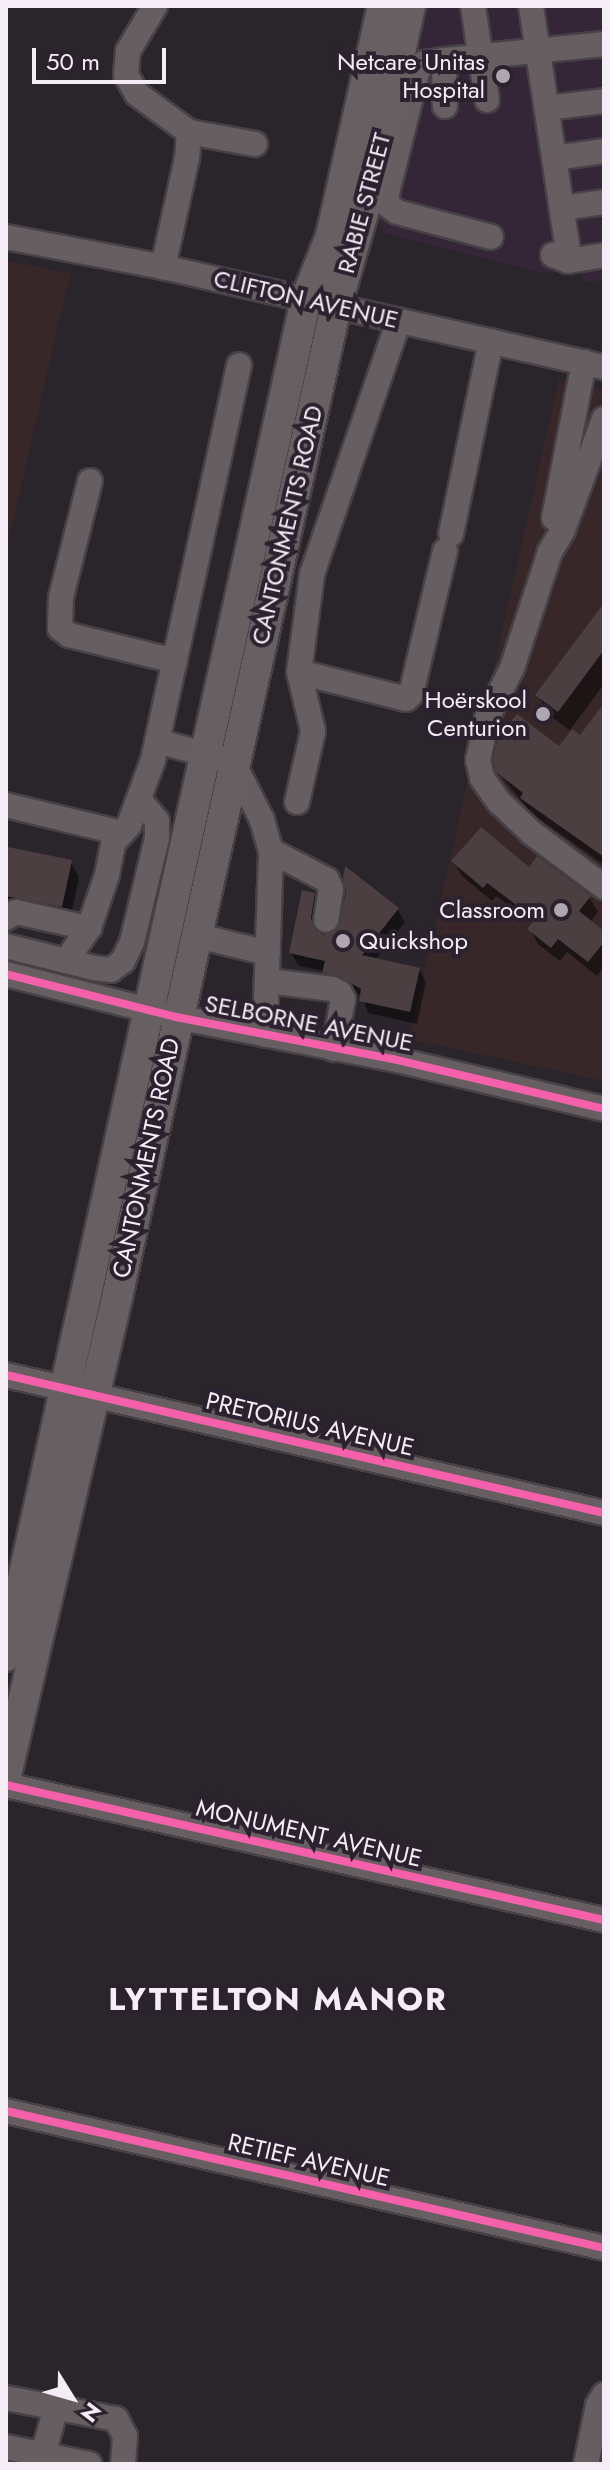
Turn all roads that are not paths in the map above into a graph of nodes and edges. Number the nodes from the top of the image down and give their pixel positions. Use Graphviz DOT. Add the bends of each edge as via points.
graph roads {
  1 [pos="155,6"];
  2 [pos="383,6"];
  3 [pos="410,6"];
  4 [pos="473,6"];
  5 [pos="531,6"];
  6 [pos="604,44"];
  7 [pos="538,50"];
  8 [pos="480,56"];
  9 [pos="444,60"];
  10 [pos="487,100"];
  11 [pos="604,101"];
  12 [pos="445,106"];
  13 [pos="547,108"];
  14 [pos="189,132"];
  15 [pos="255,144"];
  16 [pos="604,151"];
  17 [pos="554,158"];
  18 [pos="604,202"];
  19 [pos="562,208"];
  20 [pos="6,237"];
  21 [pos="491,237"];
  22 [pos="604,255"];
  23 [pos="163,267"];
  24 [pos="306,299"];
  25 [pos="336,306"];
  26 [pos="399,320"];
  27 [pos="491,341"];
  28 [pos="239,365"];
  29 [pos="594,365"];
  30 [pos="604,419"];
  31 [pos="90,481"];
  32 [pos="550,552"];
  33 [pos="175,661"];
  34 [pos="299,672"];
  35 [pos="157,741"];
  36 [pos="220,759"];
  37 [pos="140,801"];
  38 [pos="297,802"];
  39 [pos="6,805"];
  40 [pos="122,833"];
  41 [pos="271,851"];
  42 [pos="604,887"];
  43 [pos="6,918"];
  44 [pos="326,920"];
  45 [pos="89,928"];
  46 [pos="194,935"];
  47 [pos="6,946"];
  48 [pos="268,953"];
  49 [pos="66,961"];
  50 [pos="6,974"];
  51 [pos="269,981"];
  52 [pos="163,1013"];
  53 [pos="265,1035"];
  54 [pos="303,1044"];
  55 [pos="334,1049"];
  56 [pos="362,1060"];
  57 [pos="604,1109"];
  58 [pos="604,1123"];
  59 [pos="6,1375"];
  60 [pos="79,1390"];
  61 [pos="604,1513"];
  62 [pos="6,1656"];
  63 [pos="6,1775"];
  64 [pos="6,1785"];
  65 [pos="604,1920"];
  66 [pos="6,2111"];
  67 [pos="604,2248"];
  68 [pos="604,2395"];
  69 [pos="6,2398"];
  70 [pos="56,2407"];
  71 [pos="6,2447"];
  72 [pos="43,2455"];
  73 [pos="89,2464"];
  74 [pos="123,2464"];
  75 [pos="586,2464"];
  1 -- 14 [label="street" via="128,51 126,75 137,94"];
  2 -- 24 [label="main road, RABIE STREET" via="331,236"];
  3 -- 25 [label="main road, RABIE STREET" via="372,182"];
  4 -- 8 [label="street"];
  5 -- 7 [label="street"];
  6 -- 7 [label="street"];
  7 -- 8 [label="street"];
  7 -- 13 [label="street"];
  8 -- 9 [label="street"];
  8 -- 10 [label="street"];
  9 -- 12 [label="street"];
  9 -- 21 [label="street" via="418,69 388,205"];
  11 -- 13 [label="street"];
  13 -- 17 [label="street"];
  14 -- 15 [label="street"];
  14 -- 23 [label="street"];
  16 -- 17 [label="street"];
  17 -- 19 [label="street"];
  18 -- 19 [label="street"];
  19 -- 22 [label="street" via="568,252 553,255 568,261"];
  20 -- 23 [label="street, CLIFTON AVENUE"];
  23 -- 24 [label="street, CLIFTON AVENUE"];
  24 -- 25 [label="street, CLIFTON AVENUE"];
  24 -- 36 [label="main road, CANTONMENTS ROAD"];
  25 -- 26 [label="street, CLIFTON AVENUE"];
  25 -- 36 [label="main road, CANTONMENTS ROAD"];
  26 -- 27 [label="street, CLIFTON AVENUE"];
  26 -- 34 [label="street" via="312,574"];
  27 -- 29 [label="street, CLIFTON AVENUE"];
  27 -- 34 [label="street" via="411,694 406,699"];
  28 -- 33 [label="street"];
  29 -- 32 [label="street"];
  30 -- 32 [label="street"];
  31 -- 33 [label="street" via="61,597 60,628 69,635"];
  32 -- 42 [label="street" via="512,668 487,718 478,760 482,778 499,802"];
  33 -- 35 [label="street"];
  34 -- 38 [label="street" via="313,731"];
  35 -- 36 [label="street"];
  35 -- 37 [label="street"];
  36 -- 41 [label="street" via="262,820"];
  36 -- 46 [label="main road, CANTONMENTS ROAD"];
  36 -- 52 [label="main road, CANTONMENTS ROAD"];
  37 -- 40 [label="street"];
  37 -- 49 [label="street" via="157,821 157,838 128,952 111,970"];
  39 -- 40 [label="street"];
  40 -- 45 [label="street" via="113,843"];
  41 -- 44 [label="street" via="327,880 331,889"];
  41 -- 48 [label="street"];
  43 -- 45 [label="street" via="16,912"];
  45 -- 49 [label="street"];
  46 -- 48 [label="street"];
  46 -- 52 [label="main road, CANTONMENTS ROAD"];
  47 -- 49 [label="street"];
  48 -- 51 [label="street"];
  50 -- 52 [label="street, SELBORNE AVENUE"];
  51 -- 53 [label="street"];
  51 -- 55 [label="street" via="340,993"];
  52 -- 53 [label="street, SELBORNE AVENUE"];
  52 -- 60 [label="main road, CANTONMENTS ROAD"];
  53 -- 54 [label="street, SELBORNE AVENUE"];
  54 -- 55 [label="street, SELBORNE AVENUE"];
  54 -- 56 [label="street, SELBORNE AVENUE"];
  55 -- 56 [label="street, SELBORNE AVENUE"];
  56 -- 57 [label="street, SELBORNE AVENUE"];
  56 -- 58 [label="street, SELBORNE AVENUE"];
  59 -- 60 [label="street, PRETORIUS AVENUE"];
  60 -- 61 [label="street, PRETORIUS AVENUE"];
  60 -- 62 [label="main road, CANTONMENTS ROAD"];
  60 -- 63 [label="main road, CANTONMENTS ROAD"];
  64 -- 65 [label="street, MONUMENT AVENUE"];
  66 -- 67 [label="street, RETIEF AVENUE"];
  68 -- 75 [label="street"];
  69 -- 70 [label="street"];
  70 -- 72 [label="street"];
  70 -- 74 [label="street" via="116,2419 125,2436"];
  71 -- 72 [label="street"];
  72 -- 73 [label="street"];
}
